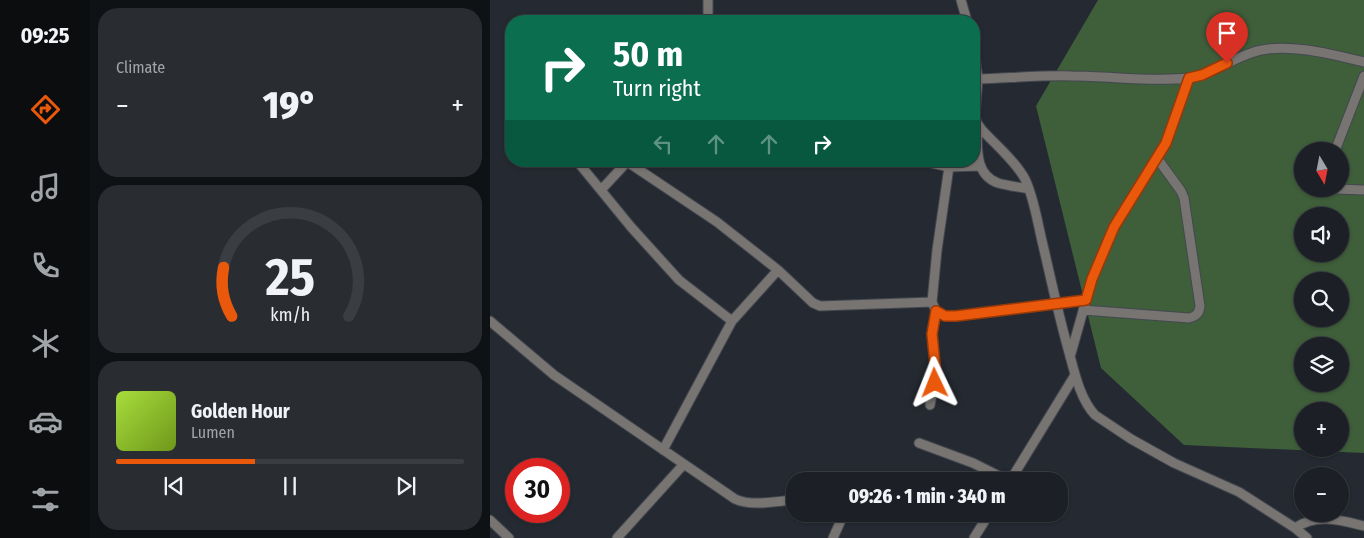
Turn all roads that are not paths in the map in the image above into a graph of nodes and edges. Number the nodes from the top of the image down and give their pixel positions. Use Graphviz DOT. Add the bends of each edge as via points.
graph roads {
  1 [pos="708,0"];
  2 [pos="961,0"];
  3 [pos="708,15"];
  4 [pos="966,15"];
  5 [pos="1364,62"];
  6 [pos="1364,76"];
  7 [pos="1189,78"];
  8 [pos="980,79"];
  9 [pos="980,127"];
  10 [pos="1338,142"];
  11 [pos="1157,158"];
  12 [pos="582,167"];
  13 [pos="622,167"];
  14 [pos="634,167"];
  15 [pos="948,167"];
  16 [pos="980,167"];
  17 [pos="1029,189"];
  18 [pos="1349,189"];
  19 [pos="601,190"];
  20 [pos="1364,190"];
  21 [pos="778,270"];
  22 [pos="1086,300"];
  23 [pos="1056,305"];
  24 [pos="934,306"];
  25 [pos="1083,310"];
  26 [pos="490,321"];
  27 [pos="732,321"];
  28 [pos="1070,357"];
  29 [pos="1075,375"];
  30 [pos="930,405"];
  31 [pos="919,443"];
  32 [pos="663,450"];
  33 [pos="684,464"];
  34 [pos="991,472"];
  35 [pos="1015,472"];
  36 [pos="786,500"];
  37 [pos="490,520"];
  38 [pos="840,522"];
  39 [pos="984,522"];
  40 [pos="1364,526"];
  41 [pos="1295,528"];
  42 [pos="509,538"];
  43 [pos="617,538"];
  44 [pos="833,538"];
  45 [pos="974,538"];
  46 [pos="1307,538"];
  1 -- 3 [label="street"];
  2 -- 4 [label="street"];
  5 -- 7 [label="street" via="1295,49 1274,49 1254,52"];
  6 -- 10 [label="street"];
  7 -- 8 [label="street" via="1073,76"];
  7 -- 11 [label="street" via="1166,143"];
  9 -- 17 [label="street" via="1021,172"];
  11 -- 22 [label="street" via="1114,227"];
  11 -- 25 [label="street" via="1184,198 1199,312 1195,316 1181,318"];
  12 -- 19 [label="street"];
  13 -- 19 [label="street"];
  14 -- 21 [label="street" via="718,222"];
  15 -- 24 [label="street" via="936,250"];
  16 -- 17 [label="street" via="997,182"];
  17 -- 23 [label="street"];
  18 -- 20 [label="street"];
  19 -- 27 [label="street" via="679,280"];
  21 -- 24 [label="street" via="820,306"];
  21 -- 27 [label="street"];
  22 -- 23 [label="street"];
  22 -- 25 [label="street"];
  23 -- 24 [label="street" via="956,316 945,316"];
  23 -- 28 [label="street"];
  24 -- 30 [label="street" via="932,334 936,375"];
  25 -- 28 [label="street"];
  26 -- 32 [label="street" via="554,375"];
  27 -- 32 [label="street"];
  28 -- 29 [label="street"];
  29 -- 35 [label="street"];
  29 -- 41 [label="street" via="1095,415 1174,463 1239,492"];
  31 -- 34 [label="street"];
  32 -- 33 [label="street"];
  33 -- 36 [label="street" via="742,502"];
  33 -- 43 [label="street"];
  37 -- 42 [label="street"];
  38 -- 44 [label="street"];
  39 -- 45 [label="street"];
  40 -- 41 [label="street" via="1319,518"];
  41 -- 46 [label="street"];
}
